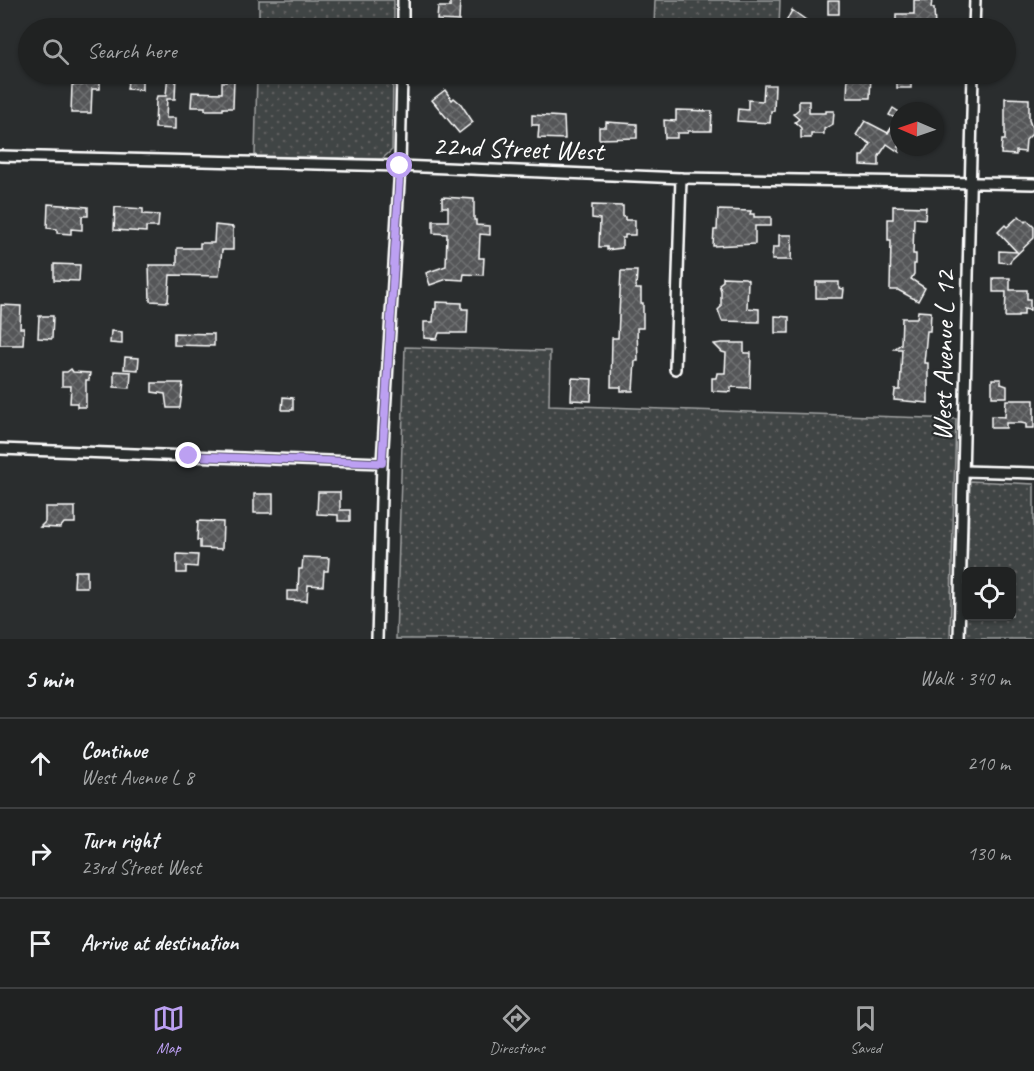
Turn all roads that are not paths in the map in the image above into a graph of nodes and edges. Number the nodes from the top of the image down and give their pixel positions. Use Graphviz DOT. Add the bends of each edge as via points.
graph roads {
  1 [pos="403,0"];
  2 [pos="975,0"];
  3 [pos="403,18"];
  4 [pos="974,18"];
  5 [pos="402,84"];
  6 [pos="973,84"];
  7 [pos="0,156"];
  8 [pos="400,166"];
  9 [pos="681,178"];
  10 [pos="969,182"];
  11 [pos="1034,184"];
  12 [pos="675,369"];
  13 [pos="0,449"];
  14 [pos="382,463"];
  15 [pos="963,471"];
  16 [pos="1034,473"];
  17 [pos="377,639"];
  18 [pos="958,639"];
  1 -- 3 [label="street"];
  2 -- 4 [label="street"];
  5 -- 8 [label="street"];
  6 -- 10 [label="street, West Avenue L 12"];
  7 -- 8 [label="street, 22nd Street West"];
  8 -- 9 [label="street, 22nd Street West"];
  8 -- 14 [label="street"];
  9 -- 10 [label="street, 22nd Street West"];
  9 -- 12 [label="street"];
  10 -- 11 [label="street, 22nd Street West"];
  10 -- 15 [label="street, West Avenue L 12"];
  13 -- 14 [label="street"];
  14 -- 17 [label="street"];
  15 -- 16 [label="street"];
  15 -- 18 [label="street, West Avenue L 12"];
}
